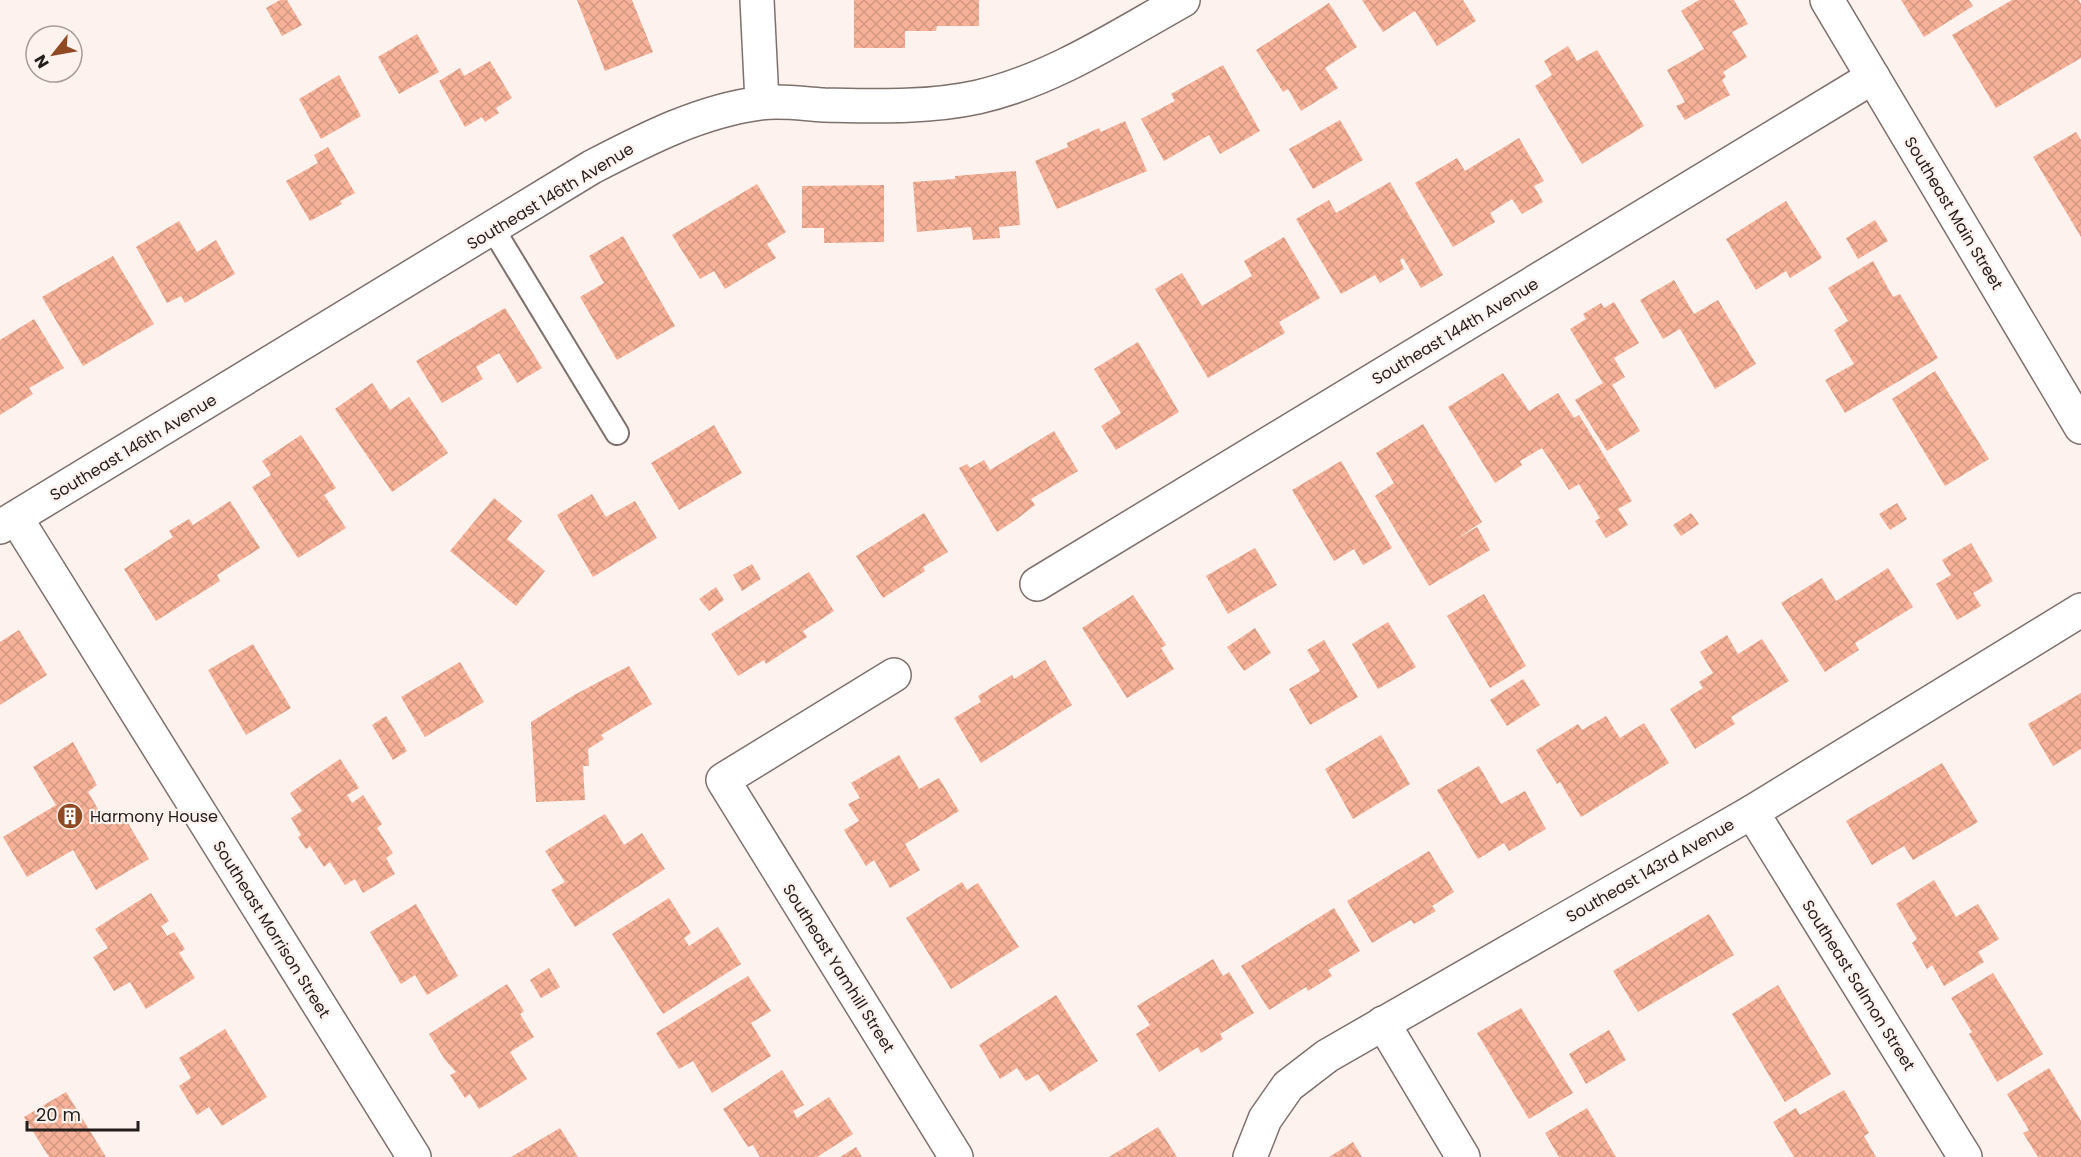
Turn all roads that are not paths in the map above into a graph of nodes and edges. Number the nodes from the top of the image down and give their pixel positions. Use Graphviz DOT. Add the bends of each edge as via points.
graph roads {
  1 [pos="757,0"];
  2 [pos="1183,0"];
  3 [pos="1827,0"];
  4 [pos="1873,77"];
  5 [pos="762,102"];
  6 [pos="493,229"];
  7 [pos="2081,427"];
  8 [pos="617,433"];
  9 [pos="8,523"];
  10 [pos="1037,584"];
  11 [pos="2081,610"];
  12 [pos="894,675"];
  13 [pos="1752,812"];
  14 [pos="1383,1023"];
  15 [pos="414,1157"];
  16 [pos="956,1157"];
  17 [pos="1250,1157"];
  18 [pos="1463,1157"];
  19 [pos="1965,1157"];
  1 -- 5 [label="street"];
  2 -- 5 [label="street, Southeast 146th Avenue" via="1074,61 986,95 881,106"];
  3 -- 4 [label="street, Southeast Main Street"];
  4 -- 7 [label="street, Southeast Main Street"];
  4 -- 10 [label="street, Southeast 144th Avenue"];
  5 -- 6 [label="street, Southeast 146th Avenue" via="704,115 657,134 592,167"];
  6 -- 8 [label="lane"];
  6 -- 9 [label="street, Southeast 146th Avenue"];
  9 -- 15 [label="street, Southeast Morrison Street"];
  11 -- 13 [label="street, Southeast 143rd Avenue"];
  12 -- 16 [label="street, Southeast Yamhill Street" via="723,780"];
  13 -- 14 [label="street, Southeast 143rd Avenue"];
  13 -- 19 [label="street, Southeast Salmon Street"];
  14 -- 17 [label="street, Southeast 143rd Avenue" via="1327,1056 1288,1086 1265,1119"];
  14 -- 18 [label="street"];
}
